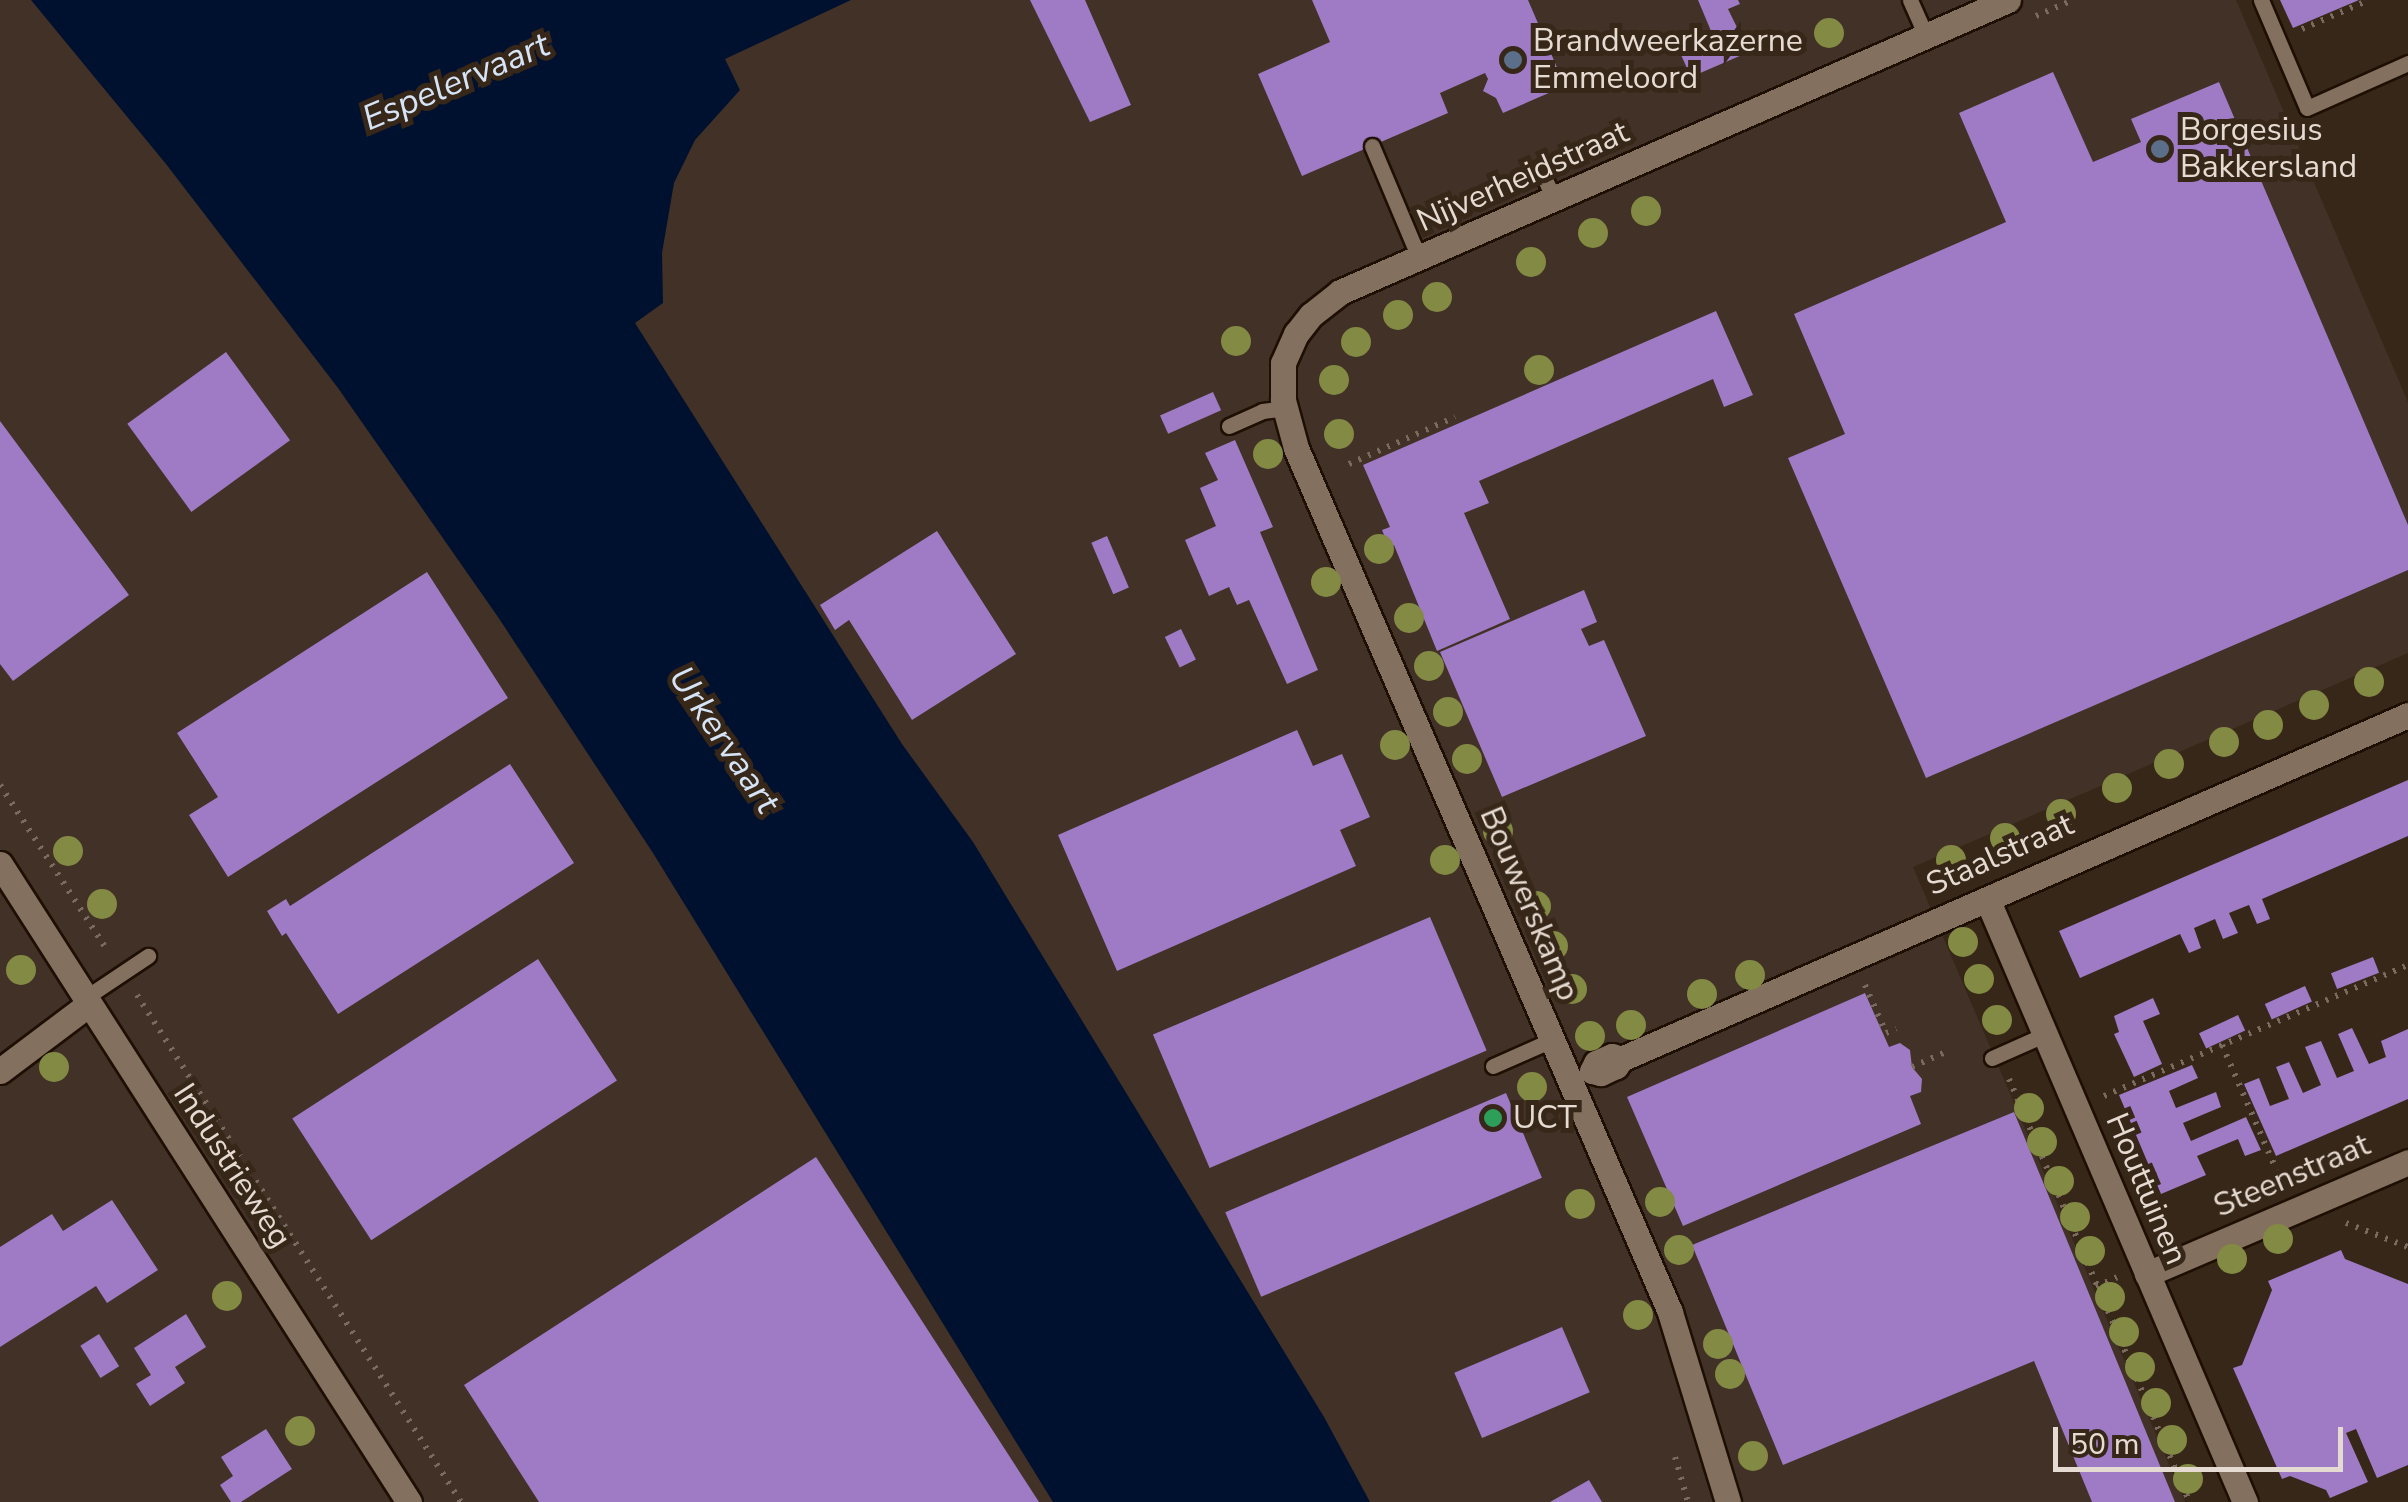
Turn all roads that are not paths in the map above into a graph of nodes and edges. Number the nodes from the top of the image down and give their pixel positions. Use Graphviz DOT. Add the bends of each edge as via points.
graph roads {
  1 [pos="1910,0"];
  2 [pos="2008,0"];
  3 [pos="2261,0"];
  4 [pos="1926,36"];
  5 [pos="2408,63"];
  6 [pos="1372,146"];
  7 [pos="1540,168"];
  8 [pos="1554,200"];
  9 [pos="1419,258"];
  10 [pos="1296,334"];
  11 [pos="1284,408"];
  12 [pos="1228,426"];
  13 [pos="2408,715"];
  14 [pos="0,864"];
  15 [pos="1988,901"];
  16 [pos="148,956"];
  17 [pos="87,1001"];
  18 [pos="2044,1035"];
  19 [pos="1552,1040"];
  20 [pos="1998,1062"];
  21 [pos="1493,1066"];
  22 [pos="0,1071"];
  23 [pos="1581,1076"];
  24 [pos="2408,1162"];
  25 [pos="2136,1274"];
  26 [pos="409,1502"];
  27 [pos="1728,1502"];
  28 [pos="2245,1502"];
  1 -- 4 [label="lane"];
  2 -- 4 [label="street, Nijverheidstraat"];
  3 -- 5 [label="lane" via="2307,108"];
  4 -- 8 [label="street, Nijverheidstraat"];
  6 -- 9 [label="lane"];
  7 -- 8 [label="lane"];
  8 -- 9 [label="street, Nijverheidstraat"];
  9 -- 10 [label="street, Nijverheidstraat" via="1340,292"];
  10 -- 11 [label="street, Bouwerskamp" via="1283,363"];
  11 -- 12 [label="lane"];
  11 -- 19 [label="street, Bouwerskamp"];
  13 -- 15 [label="street, Staalstraat" via="2032,876"];
  14 -- 17 [label="street, Industrieweg"];
  15 -- 18 [label="street, Houttuinen"];
  15 -- 23 [label="street, Staalstraat" via="1620,1059 1612,1056"];
  16 -- 17 [label="lane"];
  17 -- 22 [label="street"];
  17 -- 26 [label="street, Industrieweg"];
  18 -- 20 [label="lane"];
  18 -- 25 [label="street, Houttuinen"];
  19 -- 21 [label="lane"];
  19 -- 23 [label="street, Bouwerskamp"];
  23 -- 27 [label="street, Bouwerskamp" via="1682,1345"];
  24 -- 25 [label="street, Steenstraat"];
  25 -- 28 [label="street, Houttuinen"];
}
